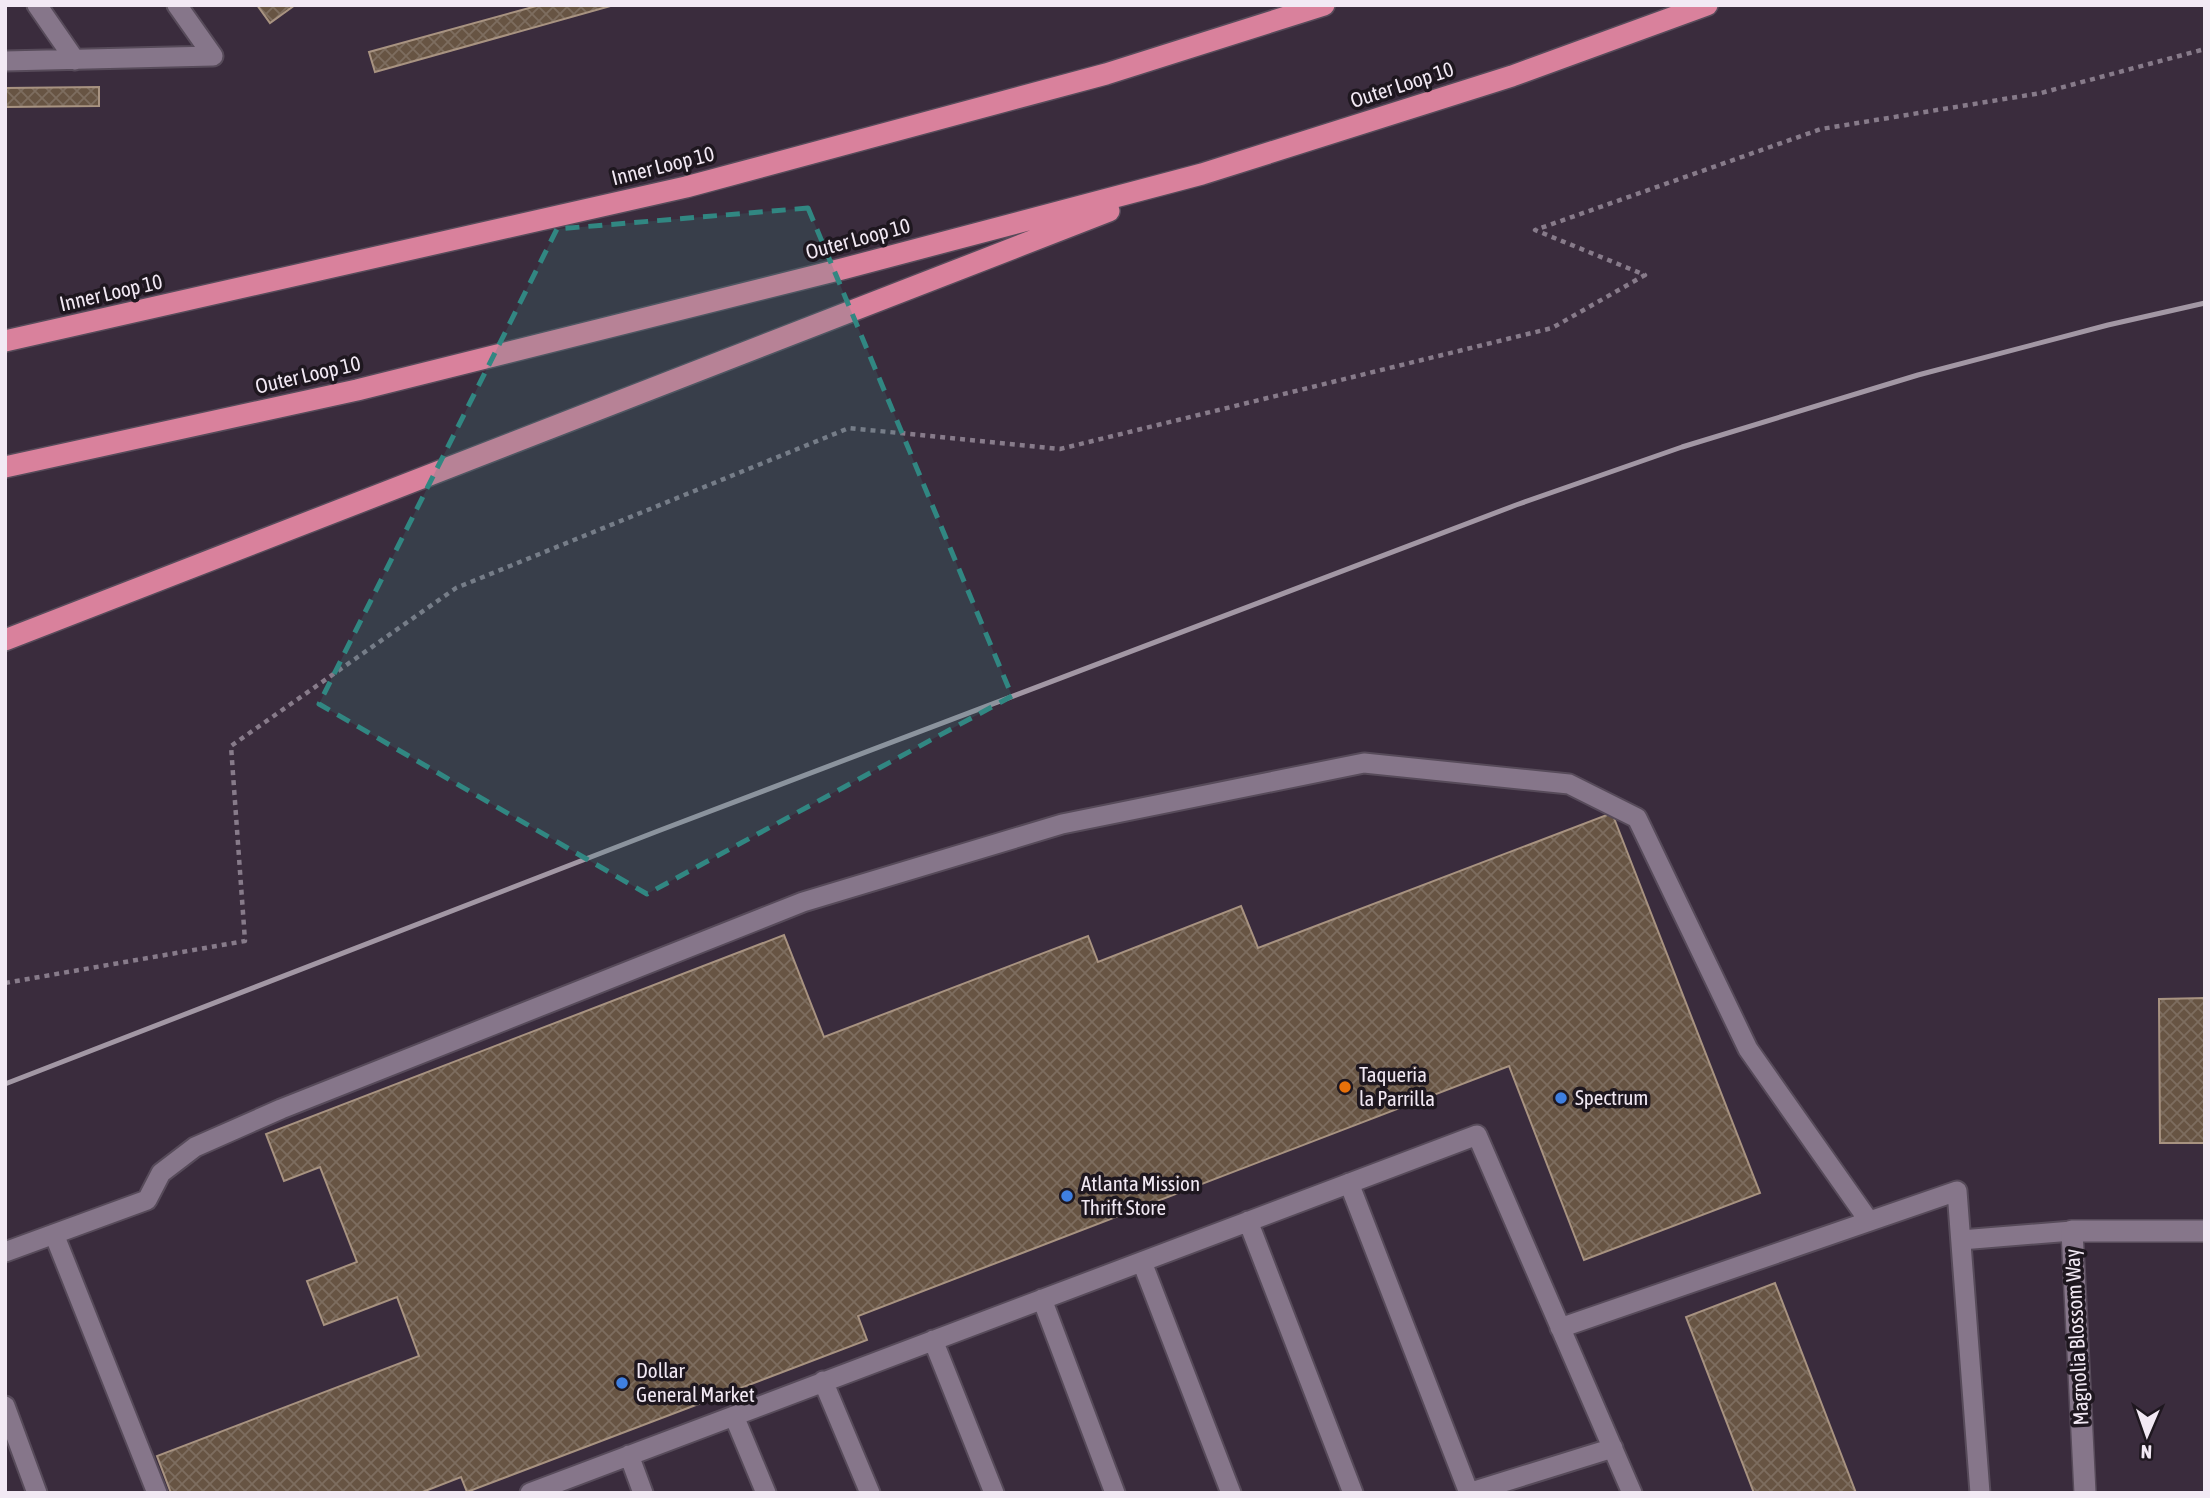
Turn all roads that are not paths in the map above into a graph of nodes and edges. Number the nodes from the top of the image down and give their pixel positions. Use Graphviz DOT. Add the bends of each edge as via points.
graph roads {
  1 [pos="37,5"];
  2 [pos="177,5"];
  3 [pos="1324,5"];
  4 [pos="1707,5"];
  5 [pos="75,60"];
  6 [pos="5,61"];
  7 [pos="1202,174"];
  8 [pos="5,341"];
  9 [pos="5,467"];
  10 [pos="5,640"];
  11 [pos="1349,1183"];
  12 [pos="1248,1221"];
  13 [pos="1869,1221"];
  14 [pos="2071,1231"];
  15 [pos="2205,1231"];
  16 [pos="54,1234"];
  17 [pos="1961,1240"];
  18 [pos="5,1252"];
  19 [pos="1142,1262"];
  20 [pos="1042,1299"];
  21 [pos="1560,1328"];
  22 [pos="933,1340"];
  23 [pos="823,1381"];
  24 [pos="5,1406"];
  25 [pos="734,1416"];
  26 [pos="1612,1448"];
  27 [pos="629,1455"];
  28 [pos="37,1493"];
  29 [pos="157,1493"];
  30 [pos="530,1493"];
  31 [pos="643,1493"];
  32 [pos="766,1493"];
  33 [pos="870,1493"];
  34 [pos="994,1493"];
  35 [pos="1115,1493"];
  36 [pos="1231,1493"];
  37 [pos="1353,1493"];
  38 [pos="1469,1493"];
  39 [pos="1632,1493"];
  40 [pos="1980,1493"];
  41 [pos="2085,1493"];
  1 -- 5 [label="lane"];
  2 -- 5 [label="lane" via="213,57"];
  3 -- 8 [label="highway, Inner Loop 10" via="1106,74 687,187"];
  4 -- 7 [label="highway, Outer Loop 10" via="1512,76"];
  5 -- 6 [label="lane"];
  7 -- 9 [label="highway, Outer Loop 10" via="370,387"];
  7 -- 10 [label="highway"];
  11 -- 12 [label="lane"];
  11 -- 21 [label="lane" via="1477,1135"];
  11 -- 38 [label="lane"];
  12 -- 19 [label="lane"];
  12 -- 37 [label="lane"];
  13 -- 16 [label="lane" via="1748,1049 1637,818 1569,783 1364,763 1062,824 803,902 195,1147 162,1173 147,1200"];
  13 -- 17 [label="lane" via="1957,1191"];
  13 -- 21 [label="lane"];
  14 -- 15 [label="street, Magnolia Blossom Way"];
  14 -- 17 [label="lane"];
  14 -- 41 [label="street, Magnolia Blossom Way"];
  16 -- 18 [label="lane"];
  16 -- 29 [label="lane"];
  17 -- 40 [label="lane"];
  19 -- 20 [label="lane"];
  19 -- 36 [label="lane"];
  20 -- 22 [label="lane"];
  20 -- 35 [label="lane"];
  21 -- 26 [label="lane"];
  22 -- 23 [label="lane"];
  22 -- 34 [label="lane"];
  23 -- 25 [label="lane"];
  23 -- 33 [label="lane"];
  24 -- 28 [label="lane"];
  25 -- 27 [label="lane"];
  25 -- 32 [label="lane"];
  26 -- 38 [label="lane"];
  26 -- 39 [label="lane"];
  27 -- 30 [label="lane"];
  27 -- 31 [label="lane"];
}
